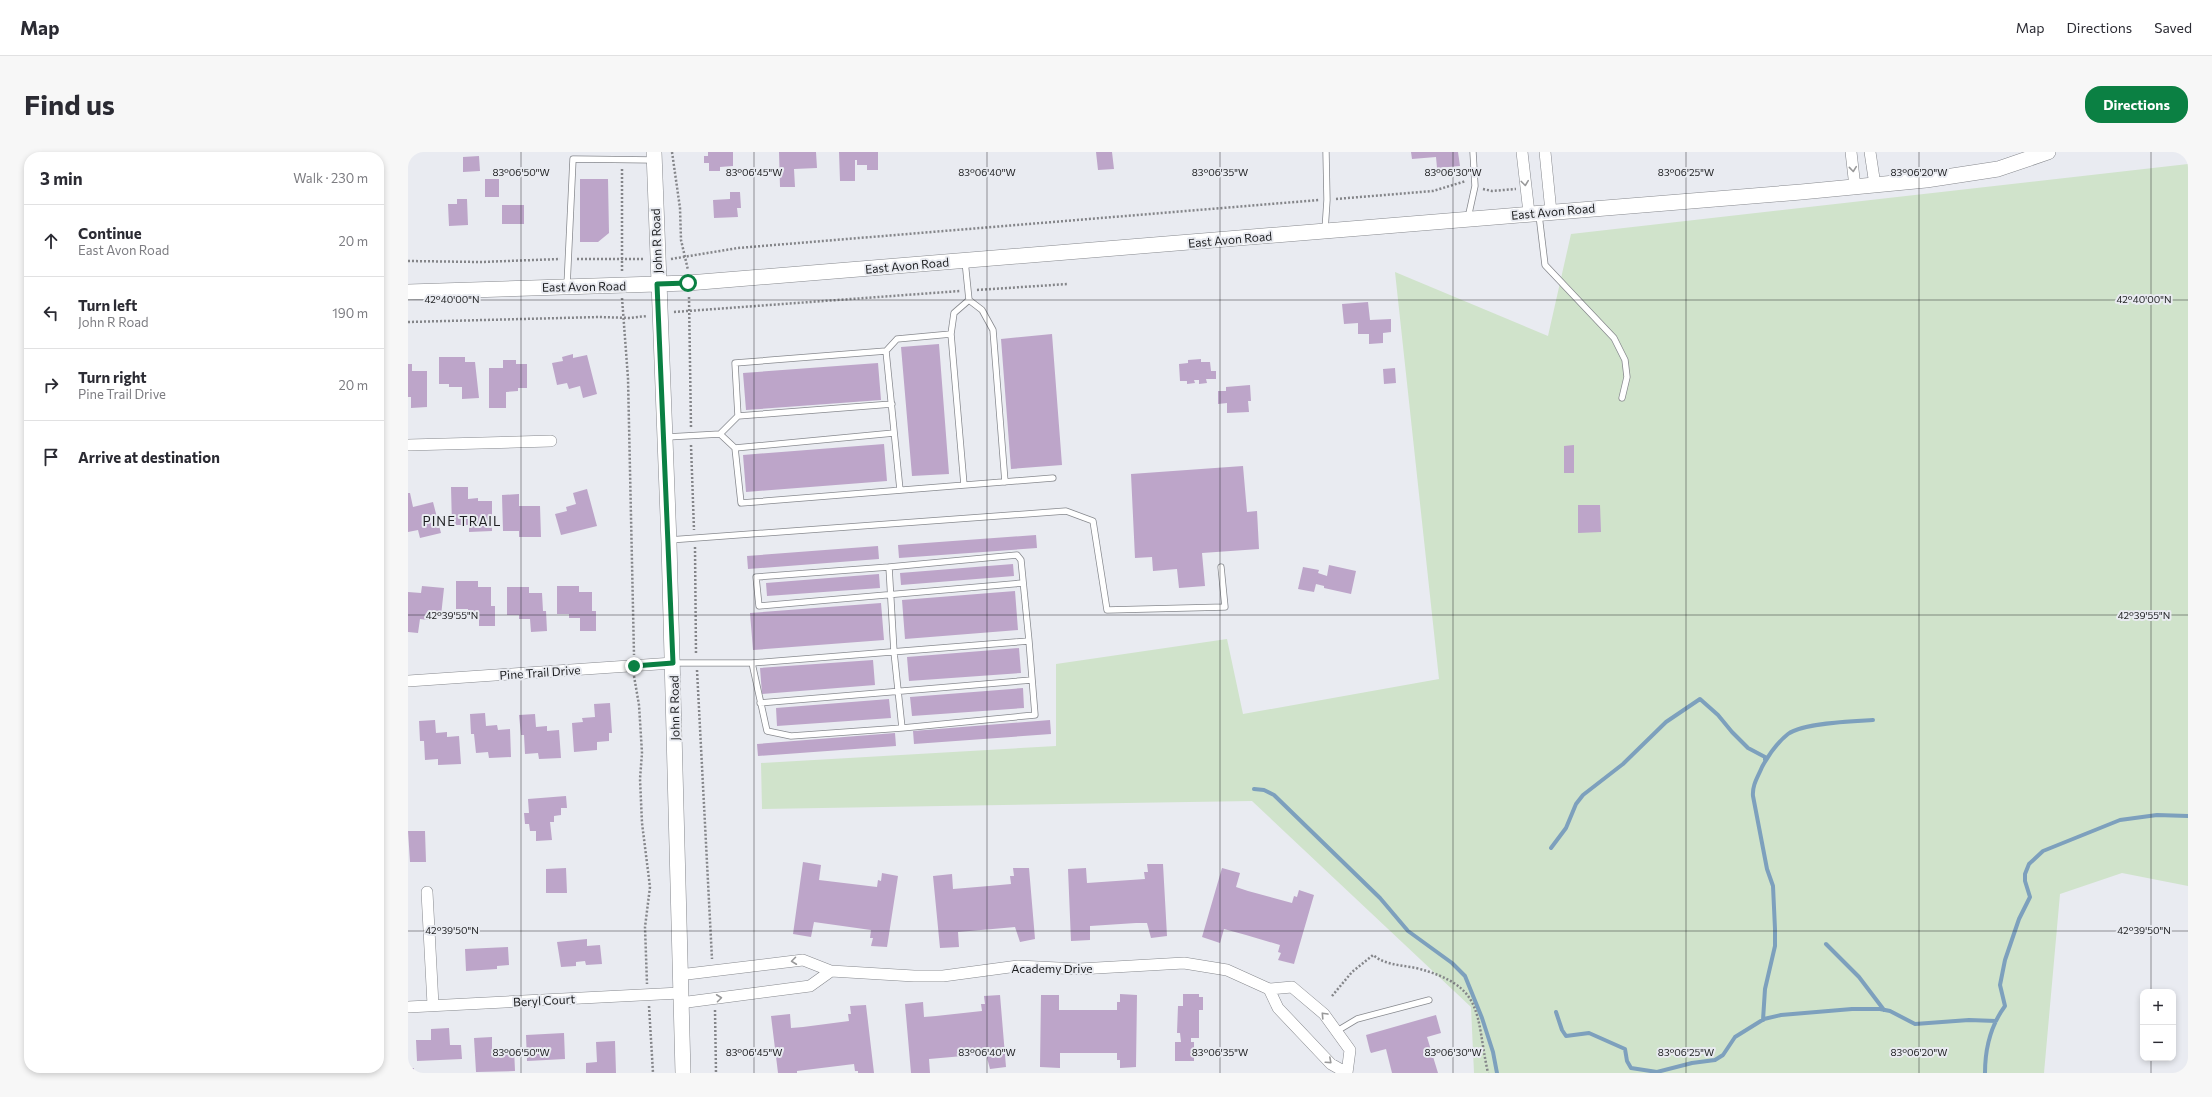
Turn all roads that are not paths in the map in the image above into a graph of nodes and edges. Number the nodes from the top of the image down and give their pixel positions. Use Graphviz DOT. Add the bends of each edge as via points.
graph roads {
  1 [pos="1326,152"];
  2 [pos="1473,152"];
  3 [pos="1522,152"];
  4 [pos="1545,152"];
  5 [pos="1851,152"];
  6 [pos="1870,152"];
  7 [pos="2048,152"];
  8 [pos="654,156"];
  9 [pos="1875,185"];
  10 [pos="1855,187"];
  11 [pos="1539,212"];
  12 [pos="1468,218"];
  13 [pos="1325,230"];
  14 [pos="965,261"];
  15 [pos="657,284"];
  16 [pos="567,286"];
  17 [pos="408,292"];
  18 [pos="968,300"];
  19 [pos="951,334"];
  20 [pos="886,351"];
  21 [pos="1622,398"];
  22 [pos="892,404"];
  23 [pos="738,416"];
  24 [pos="894,433"];
  25 [pos="720,434"];
  26 [pos="664,437"];
  27 [pos="551,441"];
  28 [pos="408,445"];
  29 [pos="735,448"];
  30 [pos="1053,478"];
  31 [pos="1005,482"];
  32 [pos="964,485"];
  33 [pos="900,490"];
  34 [pos="669,540"];
  35 [pos="889,567"];
  36 [pos="1221,567"];
  37 [pos="1023,583"];
  38 [pos="891,595"];
  39 [pos="1029,641"];
  40 [pos="894,652"];
  41 [pos="673,663"];
  42 [pos="752,663"];
  43 [pos="1032,680"];
  44 [pos="408,681"];
  45 [pos="898,692"];
  46 [pos="760,703"];
  47 [pos="902,728"];
  48 [pos="427,892"];
  49 [pos="831,971"];
  50 [pos="679,975"];
  51 [pos="1269,988"];
  52 [pos="680,998"];
  53 [pos="1429,1000"];
  54 [pos="433,1005"];
  55 [pos="408,1007"];
  56 [pos="1337,1031"];
  57 [pos="683,1073"];
  58 [pos="1347,1073"];
  1 -- 13 [label="lane"];
  2 -- 12 [label="lane" via="1475,186"];
  3 -- 11 [label="street, one-way" via="1526,188"];
  4 -- 11 [label="street"];
  5 -- 10 [label="street, one-way"];
  6 -- 9 [label="street"];
  7 -- 9 [label="main road, East Avon Road" via="1998,169"];
  8 -- 15 [label="main road, John R Road"];
  8 -- 16 [label="lane" via="622,160 573,159"];
  9 -- 10 [label="main road, East Avon Road"];
  10 -- 11 [label="main road, East Avon Road"];
  11 -- 12 [label="main road, East Avon Road"];
  11 -- 21 [label="lane" via="1545,264 1614,338 1625,360 1627,377"];
  12 -- 13 [label="main road, East Avon Road"];
  13 -- 14 [label="main road, East Avon Road"];
  14 -- 15 [label="main road, East Avon Road"];
  14 -- 18 [label="lane"];
  15 -- 16 [label="main road, East Avon Road"];
  15 -- 26 [label="main road, John R Road"];
  16 -- 17 [label="main road, East Avon Road"];
  18 -- 19 [label="lane" via="954,313"];
  18 -- 31 [label="lane" via="982,310 993,330"];
  19 -- 20 [label="lane" via="897,339"];
  19 -- 32 [label="lane"];
  20 -- 22 [label="lane"];
  20 -- 23 [label="lane" via="735,363"];
  22 -- 23 [label="lane"];
  22 -- 24 [label="lane"];
  23 -- 25 [label="lane"];
  24 -- 29 [label="lane"];
  24 -- 33 [label="lane"];
  25 -- 26 [label="lane"];
  25 -- 29 [label="lane"];
  26 -- 34 [label="main road, John R Road"];
  27 -- 28 [label="street"];
  29 -- 33 [label="lane" via="741,503"];
  30 -- 31 [label="lane"];
  31 -- 32 [label="lane"];
  32 -- 33 [label="lane"];
  34 -- 36 [label="lane" via="1066,511 1093,521 1107,610 1225,607"];
  34 -- 41 [label="main road, John R Road"];
  35 -- 37 [label="lane" via="1017,555 1021,560"];
  35 -- 38 [label="lane"];
  35 -- 38 [label="lane" via="756,577 760,606"];
  37 -- 38 [label="lane"];
  37 -- 39 [label="lane"];
  38 -- 40 [label="lane"];
  39 -- 40 [label="lane"];
  39 -- 43 [label="lane"];
  40 -- 42 [label="lane"];
  40 -- 45 [label="lane"];
  41 -- 42 [label="lane"];
  41 -- 44 [label="street, Pine Trail Drive"];
  41 -- 50 [label="main road, John R Road"];
  42 -- 46 [label="lane"];
  43 -- 45 [label="lane"];
  43 -- 47 [label="lane" via="1035,715"];
  45 -- 46 [label="lane"];
  45 -- 47 [label="lane"];
  46 -- 47 [label="lane" via="767,731 791,736"];
  48 -- 54 [label="street"];
  49 -- 50 [label="street, Academy Drive, one-way" via="803,960"];
  49 -- 51 [label="street, Academy Drive" via="943,976 1018,966 1079,969 1184,963 1227,970"];
  52 -- 49 [label="street, one-way" via="714,998 810,986"];
  50 -- 52 [label="main road, John R Road"];
  56 -- 51 [label="street, Academy Drive, one-way" via="1324,1014 1292,987"];
  51 -- 58 [label="street, Academy Drive, one-way" via="1278,1008 1331,1064"];
  52 -- 54 [label="street, Beryl Court" via="648,994"];
  52 -- 57 [label="main road, John R Road"];
  53 -- 56 [label="lane" via="1356,1019"];
  54 -- 55 [label="street, Beryl Court"];
  56 -- 58 [label="street, Academy Drive" via="1350,1050"];
}
